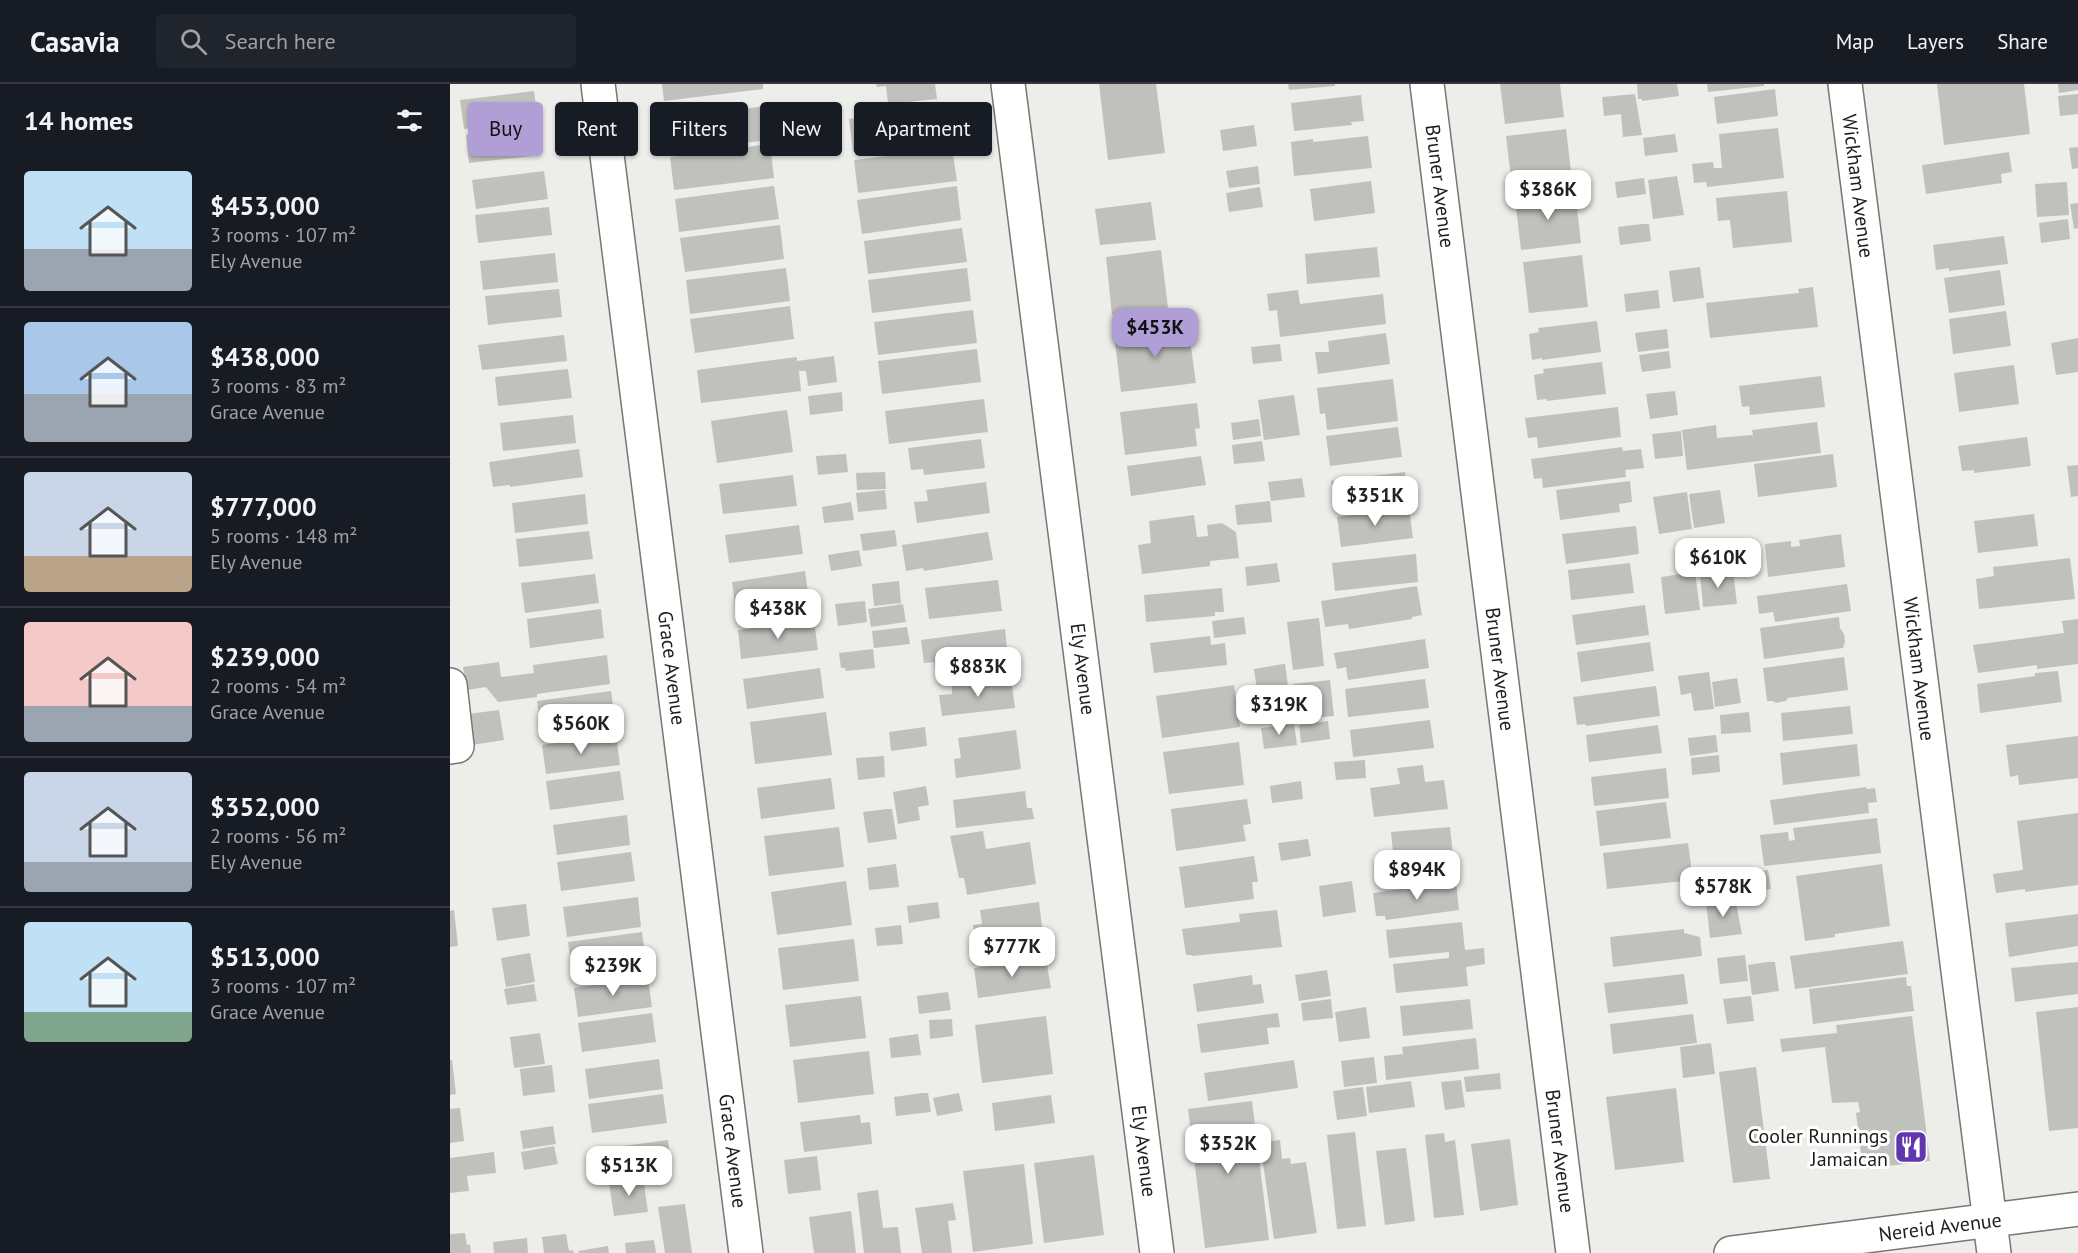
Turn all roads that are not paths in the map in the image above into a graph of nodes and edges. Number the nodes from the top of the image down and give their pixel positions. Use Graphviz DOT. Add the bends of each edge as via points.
graph roads {
  1 [pos="598,84"];
  2 [pos="1008,84"];
  3 [pos="1427,84"];
  4 [pos="1845,84"];
  5 [pos="450,685"];
  6 [pos="450,747"];
  7 [pos="2078,1209"];
  8 [pos="1989,1221"];
  9 [pos="746,1253"];
  10 [pos="1157,1253"];
  11 [pos="1573,1253"];
  12 [pos="1731,1253"];
  13 [pos="1994,1253"];
  1 -- 9 [label="street, Grace Avenue"];
  2 -- 10 [label="street, Ely Avenue"];
  3 -- 11 [label="street, Bruner Avenue"];
  4 -- 8 [label="street, Wickham Avenue"];
  5 -- 6 [label="street" via="457,746"];
  7 -- 8 [label="street, Nereid Avenue"];
  8 -- 12 [label="street, Nereid Avenue"];
  8 -- 13 [label="street, Wickham Avenue"];
}
